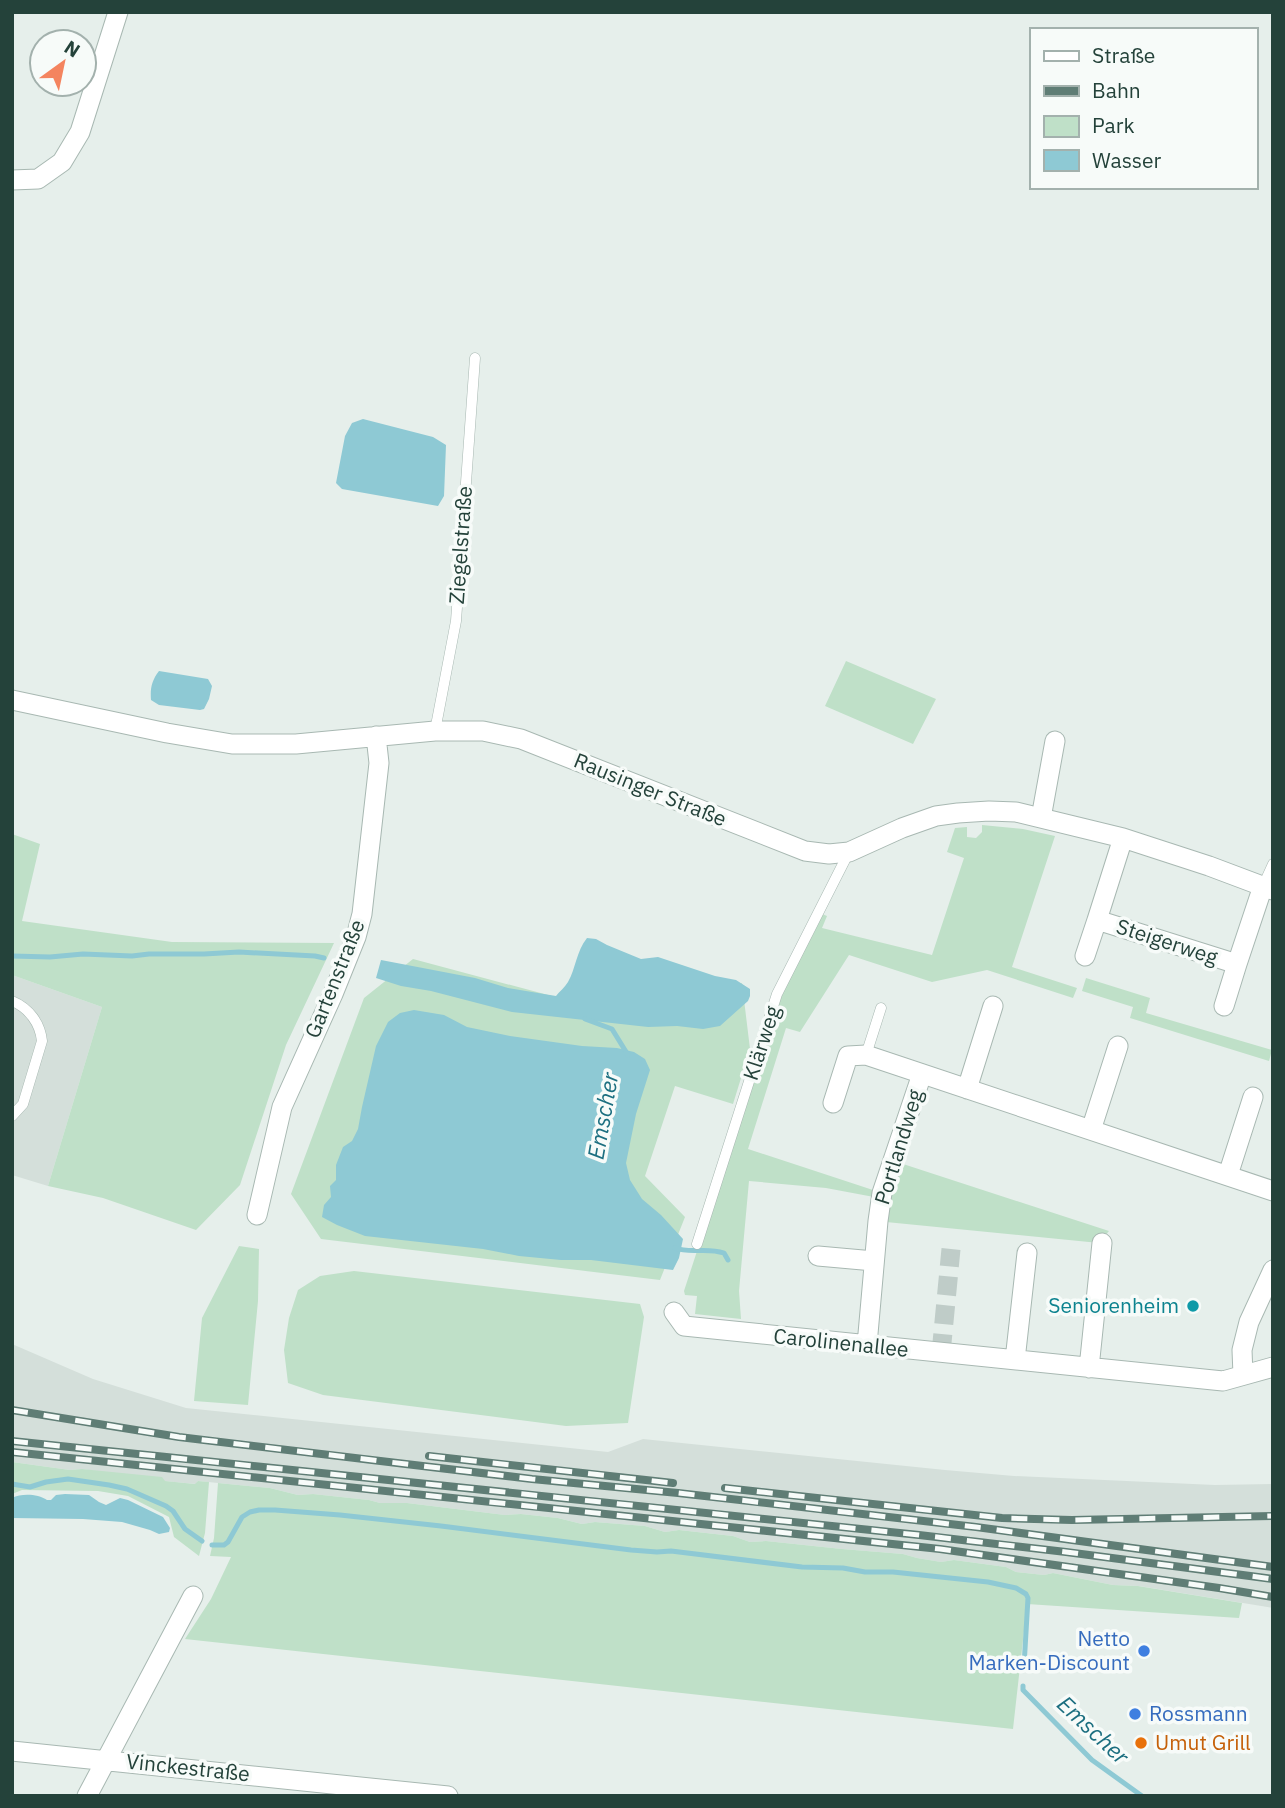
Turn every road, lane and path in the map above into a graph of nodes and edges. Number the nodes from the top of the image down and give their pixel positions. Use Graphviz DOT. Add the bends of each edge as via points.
graph roads {
  1 [pos="118,12"];
  2 [pos="12,180"];
  3 [pos="475,358"];
  4 [pos="12,700"];
  5 [pos="435,731"];
  6 [pos="376,736"];
  7 [pos="1055,741"];
  8 [pos="1041,818"];
  9 [pos="1123,838"];
  10 [pos="849,852"];
  11 [pos="1273,864"];
  12 [pos="1268,888"];
  13 [pos="1097,920"];
  14 [pos="1085,956"];
  15 [pos="1237,964"];
  16 [pos="12,1001"];
  17 [pos="993,1006"];
  18 [pos="1224,1006"];
  19 [pos="881,1008"];
  20 [pos="1118,1046"];
  21 [pos="866,1055"];
  22 [pos="922,1074"];
  23 [pos="967,1089"];
  24 [pos="1252,1097"];
  25 [pos="833,1103"];
  26 [pos="12,1116"];
  27 [pos="1091,1130"];
  28 [pos="1228,1175"];
  29 [pos="1273,1191"];
  30 [pos="257,1215"];
  31 [pos="1102,1243"];
  32 [pos="697,1244"];
  33 [pos="1027,1254"];
  34 [pos="818,1256"];
  35 [pos="874,1261"];
  36 [pos="1273,1270"];
  37 [pos="674,1312"];
  38 [pos="867,1345"];
  39 [pos="1015,1360"];
  40 [pos="1273,1367"];
  41 [pos="1089,1368"];
  42 [pos="1243,1375"];
  43 [pos="193,1597"];
  44 [pos="12,1751"];
  45 [pos="105,1759"];
  46 [pos="87,1796"];
  47 [pos="448,1796"];
  1 -- 2 [label="street" via="80,132 62,162 38,179"];
  3 -- 5 [label="lane, Ziegelstraße" via="456,621"];
  4 -- 6 [label="street, Rausinger Straße" via="232,744 296,744"];
  5 -- 6 [label="street, Rausinger Straße"];
  5 -- 10 [label="street, Rausinger Straße" via="483,731 521,739 805,851"];
  6 -- 30 [label="street, Gartenstraße" via="379,763 362,914 333,994 282,1107"];
  7 -- 8 [label="street"];
  8 -- 9 [label="street, Rausinger Straße"];
  8 -- 10 [label="street, Rausinger Straße" via="989,811 936,816"];
  9 -- 12 [label="street, Rausinger Straße"];
  9 -- 13 [label="street, Steigerweg"];
  10 -- 32 [label="lane, Klärweg" via="777,994"];
  11 -- 12 [label="lane"];
  12 -- 15 [label="street, Steigerweg"];
  13 -- 14 [label="street, Steigerweg"];
  13 -- 15 [label="street, Steigerweg"];
  15 -- 18 [label="street, Steigerweg"];
  16 -- 26 [label="lane" via="31,1014 42,1041 23,1104"];
  17 -- 23 [label="street"];
  19 -- 21 [label="lane"];
  20 -- 27 [label="street"];
  21 -- 22 [label="street, Portlandweg"];
  21 -- 25 [label="street" via="848,1056"];
  22 -- 23 [label="street, Portlandweg"];
  22 -- 35 [label="street, Portlandweg" via="882,1193"];
  23 -- 27 [label="street, Portlandweg"];
  24 -- 28 [label="street"];
  27 -- 28 [label="street, Portlandweg"];
  28 -- 29 [label="street, Portlandweg"];
  31 -- 41 [label="street"];
  33 -- 39 [label="street"];
  34 -- 35 [label="street"];
  35 -- 38 [label="street, Portlandweg"];
  36 -- 42 [label="street" via="1242,1350"];
  37 -- 38 [label="street, Carolinenallee" via="684,1326"];
  38 -- 39 [label="street, Carolinenallee"];
  39 -- 41 [label="street, Carolinenallee"];
  40 -- 42 [label="street, Carolinenallee"];
  41 -- 42 [label="street, Carolinenallee" via="1223,1381"];
  43 -- 45 [label="street"];
  44 -- 45 [label="street, Vinckestraße"];
  45 -- 46 [label="street"];
  45 -- 47 [label="street, Vinckestraße"];
}
